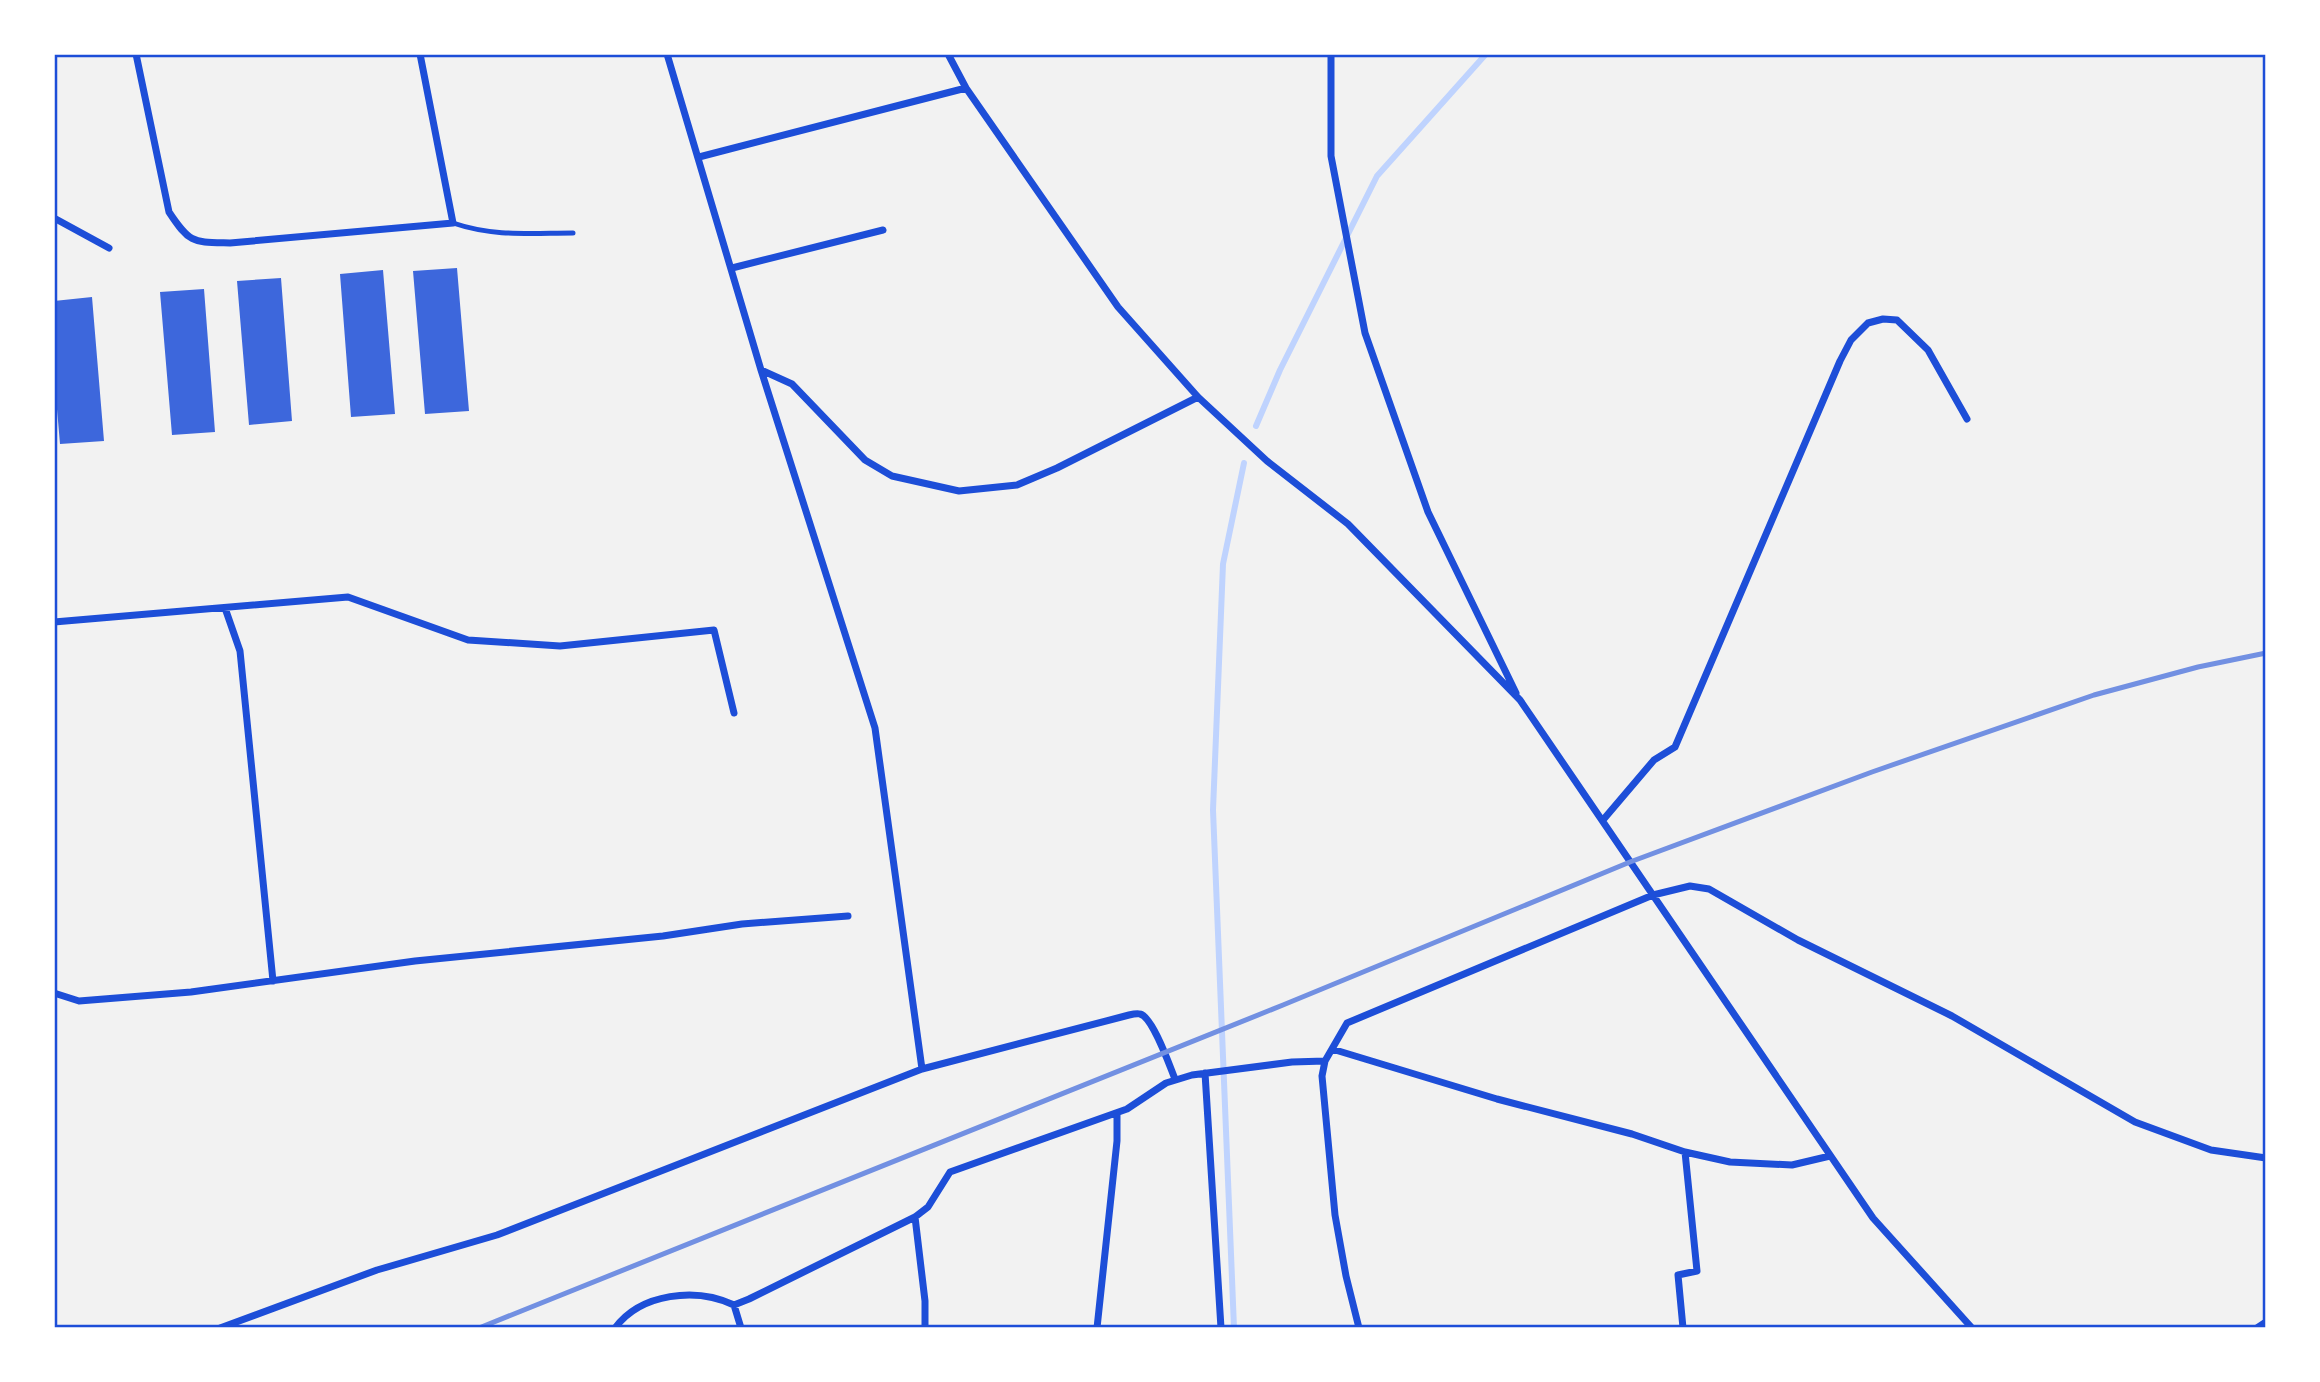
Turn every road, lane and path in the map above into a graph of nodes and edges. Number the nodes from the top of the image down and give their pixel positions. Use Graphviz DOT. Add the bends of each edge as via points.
graph roads {
  1 [pos="136,54"];
  2 [pos="420,54"];
  3 [pos="667,54"];
  4 [pos="948,54"];
  5 [pos="1331,54"];
  6 [pos="966,88"];
  7 [pos="699,157"];
  8 [pos="54,218"];
  9 [pos="453,223"];
  10 [pos="883,230"];
  11 [pos="573,233"];
  12 [pos="110,248"];
  13 [pos="732,268"];
  14 [pos="761,370"];
  15 [pos="1198,397"];
  16 [pos="1967,419"];
  17 [pos="225,608"];
  18 [pos="54,622"];
  19 [pos="1520,700"];
  20 [pos="734,713"];
  21 [pos="1603,820"];
  22 [pos="1653,895"];
  23 [pos="848,916"];
  24 [pos="273,981"];
  25 [pos="54,993"];
  26 [pos="1332,1049"];
  27 [pos="1325,1061"];
  28 [pos="922,1069"];
  29 [pos="1205,1073"];
  30 [pos="1175,1079"];
  31 [pos="1117,1113"];
  32 [pos="1685,1153"];
  33 [pos="1830,1156"];
  34 [pos="2266,1158"];
  35 [pos="915,1217"];
  36 [pos="734,1305"];
  37 [pos="2266,1322"];
  38 [pos="220,1328"];
  39 [pos="615,1328"];
  40 [pos="741,1328"];
  41 [pos="925,1328"];
  42 [pos="1097,1328"];
  43 [pos="1222,1328"];
  44 [pos="1359,1328"];
  45 [pos="1683,1328"];
  46 [pos="1972,1328"];
  47 [pos="2257,1328"];
  1 -- 9 [label="street" via="169,212 183,233 196,242 230,243"];
  2 -- 9 [label="street"];
  3 -- 7 [label="street"];
  4 -- 6 [label="street"];
  5 -- 19 [label="street" via="1331,156 1365,333 1428,512"];
  6 -- 7 [label="street"];
  6 -- 15 [label="street" via="1118,307"];
  7 -- 13 [label="street"];
  8 -- 12 [label="street"];
  9 -- 11 [label="lane" via="494,233"];
  10 -- 13 [label="street"];
  13 -- 14 [label="street"];
  14 -- 15 [label="street" via="792,384 864,460 892,476 959,491 1017,485"];
  14 -- 28 [label="street" via="876,728"];
  15 -- 19 [label="street" via="1267,461 1348,524"];
  16 -- 21 [label="street" via="1928,350 1896,320 1868,323 1851,340 1675,747 1654,760"];
  17 -- 18 [label="street"];
  17 -- 20 [label="street" via="348,597 468,640 560,646 714,630"];
  17 -- 24 [label="street" via="240,651"];
  19 -- 21 [label="street"];
  21 -- 22 [label="street"];
  22 -- 26 [label="street" via="1347,1023"];
  22 -- 33 [label="street"];
  22 -- 34 [label="street" via="1690,886 1709,889 1798,940 1952,1016 2135,1122 2211,1150"];
  23 -- 24 [label="street" via="742,924"];
  24 -- 25 [label="street" via="79,1002"];
  26 -- 27 [label="street"];
  26 -- 32 [label="street"];
  27 -- 29 [label="street"];
  27 -- 44 [label="street" via="1322,1076 1335,1215"];
  28 -- 30 [label="street" via="1141,1014 1156,1033"];
  28 -- 38 [label="street" via="497,1235 377,1270"];
  29 -- 30 [label="street"];
  29 -- 43 [label="street"];
  30 -- 31 [label="street"];
  31 -- 35 [label="street" via="950,1172 928,1207"];
  31 -- 42 [label="street"];
  32 -- 33 [label="street" via="1730,1162 1792,1165"];
  32 -- 45 [label="street" via="1698,1271 1678,1275"];
  33 -- 46 [label="street" via="1873,1219"];
  35 -- 36 [label="street"];
  35 -- 41 [label="street"];
  36 -- 39 [label="street" via="716,1297 652,1300 632,1310"];
  36 -- 40 [label="street"];
  37 -- 47 [label="street"];
}
